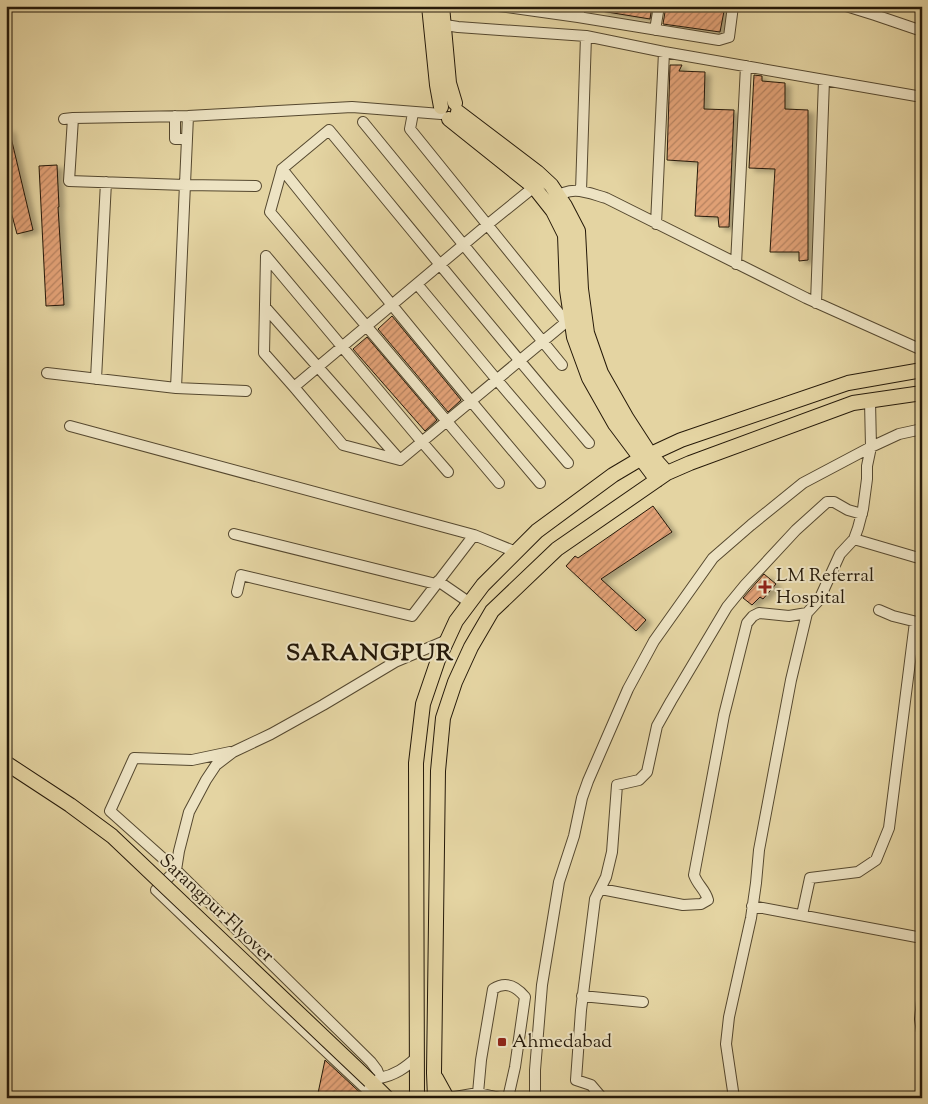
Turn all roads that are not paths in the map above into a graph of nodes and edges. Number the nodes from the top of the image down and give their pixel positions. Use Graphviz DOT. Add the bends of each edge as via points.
graph roads {
  1 [pos="429,6"];
  2 [pos="442,6"];
  3 [pos="499,6"];
  4 [pos="659,6"];
  5 [pos="734,6"];
  6 [pos="846,6"];
  7 [pos="579,12"];
  8 [pos="437,24"];
  9 [pos="655,30"];
  10 [pos="922,31"];
  11 [pos="586,36"];
  12 [pos="664,52"];
  13 [pos="746,66"];
  14 [pos="824,80"];
  15 [pos="922,97"];
  16 [pos="449,111"];
  17 [pos="413,113"];
  18 [pos="175,116"];
  19 [pos="188,116"];
  20 [pos="363,122"];
  21 [pos="187,139"];
  22 [pos="282,169"];
  23 [pos="106,182"];
  24 [pos="185,185"];
  25 [pos="256,186"];
  26 [pos="534,187"];
  27 [pos="581,191"];
  28 [pos="552,199"];
  29 [pos="656,224"];
  30 [pos="487,225"];
  31 [pos="463,245"];
  32 [pos="440,264"];
  33 [pos="736,264"];
  34 [pos="417,284"];
  35 [pos="816,303"];
  36 [pos="391,305"];
  37 [pos="265,307"];
  38 [pos="568,320"];
  39 [pos="366,326"];
  40 [pos="543,341"];
  41 [pos="342,346"];
  42 [pos="922,350"];
  43 [pos="519,361"];
  44 [pos="562,365"];
  45 [pos="318,367"];
  46 [pos="922,370"];
  47 [pos="47,373"];
  48 [pos="96,379"];
  49 [pos="497,380"];
  50 [pos="294,387"];
  51 [pos="176,388"];
  52 [pos="246,391"];
  53 [pos="922,394"];
  54 [pos="870,401"];
  55 [pos="471,402"];
  56 [pos="447,422"];
  57 [pos="70,426"];
  58 [pos="922,429"];
  59 [pos="422,442"];
  60 [pos="588,443"];
  61 [pos="871,447"];
  62 [pos="645,456"];
  63 [pos="400,460"];
  64 [pos="568,463"];
  65 [pos="448,472"];
  66 [pos="662,477"];
  67 [pos="499,483"];
  68 [pos="540,483"];
  69 [pos="862,514"];
  70 [pos="234,534"];
  71 [pos="474,535"];
  72 [pos="854,539"];
  73 [pos="516,552"];
  74 [pos="922,559"];
  75 [pos="437,582"];
  76 [pos="237,592"];
  77 [pos="470,602"];
  78 [pos="879,610"];
  79 [pos="807,613"];
  80 [pos="919,623"];
  81 [pos="447,640"];
  82 [pos="233,752"];
  83 [pos="6,763"];
  84 [pos="176,870"];
  85 [pos="600,889"];
  86 [pos="752,906"];
  87 [pos="802,915"];
  88 [pos="922,938"];
  89 [pos="582,996"];
  90 [pos="922,1001"];
  91 [pos="643,1002"];
  92 [pos="922,1032"];
  93 [pos="416,1058"];
  94 [pos="434,1073"];
  95 [pos="375,1080"];
  96 [pos="478,1093"];
  97 [pos="376,1098"];
  98 [pos="387,1098"];
  99 [pos="417,1098"];
  100 [pos="436,1098"];
  101 [pos="448,1098"];
  102 [pos="500,1098"];
  103 [pos="508,1098"];
  104 [pos="535,1098"];
  105 [pos="602,1098"];
  106 [pos="734,1098"];
  1 -- 8 [label="main road"];
  2 -- 8 [label="main road"];
  3 -- 7 [label="street"];
  4 -- 9 [label="street"];
  5 -- 9 [label="street" via="729,37 719,40"];
  6 -- 10 [label="street"];
  7 -- 9 [label="street"];
  8 -- 11 [label="street"];
  8 -- 16 [label="main road" via="437,85"];
  11 -- 12 [label="street"];
  11 -- 27 [label="street"];
  12 -- 13 [label="street"];
  12 -- 29 [label="street"];
  13 -- 14 [label="street"];
  13 -- 33 [label="street"];
  14 -- 15 [label="street"];
  14 -- 35 [label="street"];
  16 -- 17 [label="street"];
  16 -- 26 [label="main road" via="466,134"];
  16 -- 28 [label="main road" via="537,172 551,185"];
  17 -- 19 [label="street" via="352,107"];
  17 -- 30 [label="street" via="410,129"];
  18 -- 19 [label="street"];
  18 -- 21 [label="street" via="174,139"];
  18 -- 23 [label="street" via="69,119 69,181"];
  19 -- 21 [label="street"];
  20 -- 31 [label="street"];
  21 -- 24 [label="street"];
  22 -- 32 [label="street" via="329,130"];
  22 -- 36 [label="street"];
  22 -- 39 [label="street" via="270,212"];
  23 -- 24 [label="street"];
  23 -- 48 [label="street"];
  24 -- 25 [label="street"];
  24 -- 51 [label="street"];
  26 -- 28 [label="main road"];
  26 -- 30 [label="street"];
  27 -- 28 [label="street" via="566,191"];
  27 -- 29 [label="street" via="606,198"];
  28 -- 38 [label="main road" via="553,212 565,235"];
  28 -- 62 [label="main road" via="565,206 578,231 587,333 601,373"];
  29 -- 33 [label="street"];
  30 -- 31 [label="street"];
  30 -- 38 [label="street"];
  31 -- 32 [label="street"];
  31 -- 40 [label="street"];
  32 -- 34 [label="street"];
  32 -- 43 [label="street"];
  33 -- 35 [label="street"];
  34 -- 36 [label="street"];
  34 -- 49 [label="street"];
  35 -- 42 [label="street"];
  36 -- 39 [label="street"];
  36 -- 55 [label="street"];
  37 -- 41 [label="street" via="266,256"];
  37 -- 45 [label="street"];
  37 -- 50 [label="street" via="264,353"];
  38 -- 40 [label="street"];
  38 -- 62 [label="main road" via="589,378 615,424"];
  39 -- 41 [label="street"];
  39 -- 56 [label="street"];
  40 -- 43 [label="street"];
  40 -- 44 [label="street"];
  41 -- 45 [label="street"];
  41 -- 59 [label="street"];
  43 -- 49 [label="street"];
  43 -- 60 [label="street"];
  45 -- 50 [label="street"];
  45 -- 63 [label="street"];
  46 -- 62 [label="main road" via="848,383 681,440"];
  47 -- 48 [label="street"];
  48 -- 51 [label="street"];
  49 -- 55 [label="street"];
  49 -- 64 [label="street"];
  50 -- 63 [label="street" via="343,445"];
  51 -- 52 [label="street"];
  53 -- 54 [label="main road"];
  54 -- 61 [label="street"];
  54 -- 66 [label="main road" via="853,403 690,463"];
  55 -- 56 [label="street"];
  55 -- 68 [label="street"];
  56 -- 59 [label="street"];
  56 -- 67 [label="street"];
  57 -- 71 [label="street"];
  58 -- 61 [label="street" via="899,434"];
  59 -- 63 [label="street"];
  59 -- 65 [label="street"];
  61 -- 69 [label="street"];
  61 -- 104 [label="street" via="803,483 713,558 654,641 628,688 588,781 559,882 542,985"];
  62 -- 66 [label="main road"];
  62 -- 73 [label="main road" via="613,475 537,531"];
  66 -- 94 [label="main road" via="557,549 492,611 455,682 443,718 438,771"];
  69 -- 72 [label="street"];
  69 -- 85 [label="street" via="834,502 826,502 796,530 727,608 657,726 647,772 639,780 617,785 612,852"];
  70 -- 75 [label="street"];
  71 -- 73 [label="street"];
  71 -- 75 [label="street"];
  72 -- 74 [label="street"];
  72 -- 79 [label="street" via="840,554 819,600"];
  73 -- 77 [label="main road"];
  75 -- 76 [label="street" via="412,616 241,575"];
  75 -- 77 [label="street"];
  77 -- 81 [label="main road"];
  78 -- 80 [label="street"];
  79 -- 85 [label="street" via="789,616 759,613 747,623 724,715 694,875 708,900 702,904 683,905"];
  79 -- 86 [label="street" via="759,850"];
  80 -- 87 [label="street" via="889,828 876,860 858,872 810,878"];
  81 -- 82 [label="street" via="395,662 271,734"];
  81 -- 93 [label="main road" via="423,704 416,763"];
  82 -- 84 [label="street" via="216,765 189,812"];
  82 -- 84 [label="street" via="192,760 134,758 110,811"];
  83 -- 95 [label="main road, Sarangpur Flyover, bridge" via="112,836"];
  84 -- 95 [label="street" via="371,1062 377,1070"];
  84 -- 97 [label="street" via="156,890"];
  85 -- 89 [label="street" via="595,899"];
  86 -- 87 [label="street"];
  86 -- 106 [label="street" via="726,1044"];
  87 -- 88 [label="street"];
  89 -- 91 [label="street"];
  89 -- 105 [label="street" via="576,1080 591,1086"];
  90 -- 92 [label="street"];
  93 -- 95 [label="street" via="404,1069"];
  93 -- 99 [label="main road"];
  94 -- 100 [label="main road"];
  94 -- 101 [label="main road"];
  95 -- 98 [label="main road, Sarangpur Flyover"];
  96 -- 101 [label="street"];
  96 -- 102 [label="street"];
  96 -- 103 [label="street" via="493,989 506,985 516,988 525,998"];
}
